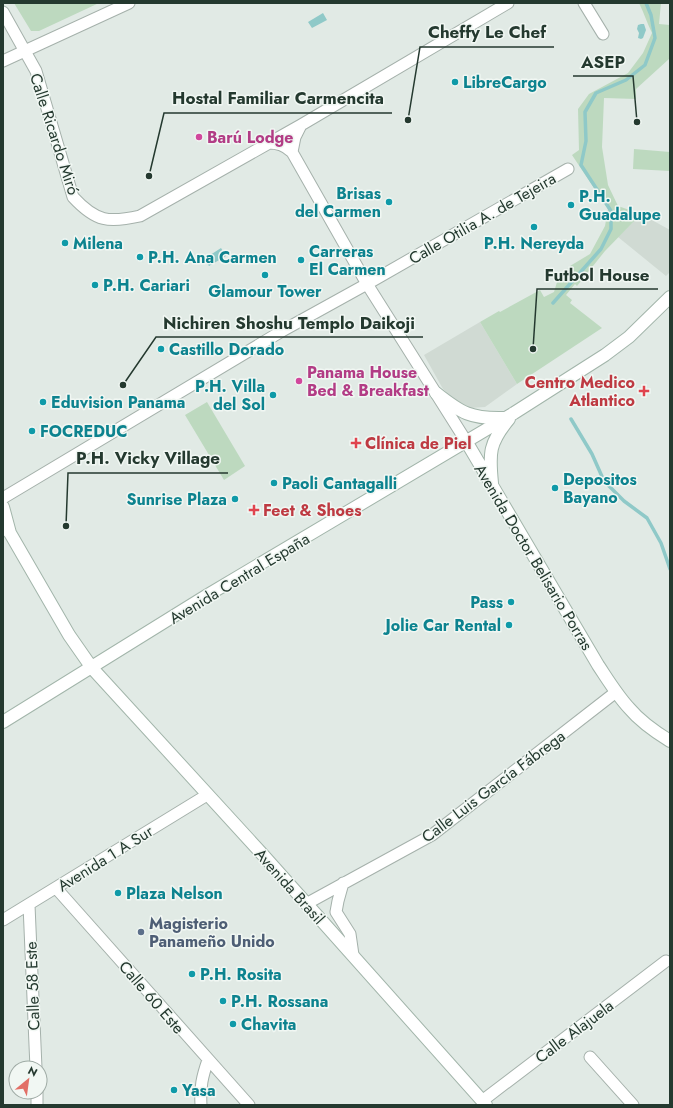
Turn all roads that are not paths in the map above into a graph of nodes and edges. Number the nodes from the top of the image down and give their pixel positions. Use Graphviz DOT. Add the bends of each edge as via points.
graph roads {
  1 [pos="130,3"];
  2 [pos="508,3"];
  3 [pos="584,3"];
  4 [pos="3,12"];
  5 [pos="602,34"];
  6 [pos="26,51"];
  7 [pos="5,60"];
  8 [pos="36,71"];
  9 [pos="301,125"];
  10 [pos="268,144"];
  11 [pos="292,152"];
  12 [pos="568,169"];
  13 [pos="367,284"];
  14 [pos="670,297"];
  15 [pos="436,393"];
  16 [pos="509,416"];
  17 [pos="466,441"];
  18 [pos="493,488"];
  19 [pos="3,498"];
  20 [pos="3,507"];
  21 [pos="6,530"];
  22 [pos="92,668"];
  23 [pos="616,692"];
  24 [pos="3,722"];
  25 [pos="665,738"];
  26 [pos="207,795"];
  27 [pos="343,884"];
  28 [pos="56,888"];
  29 [pos="306,904"];
  30 [pos="29,905"];
  31 [pos="3,920"];
  32 [pos="353,955"];
  33 [pos="666,961"];
  34 [pos="590,1057"];
  35 [pos="36,1060"];
  36 [pos="208,1060"];
  37 [pos="484,1103"];
  38 [pos="201,1105"];
  39 [pos="249,1105"];
  40 [pos="633,1105"];
  1 -- 6 [label="street"];
  2 -- 9 [label="street, Calle Ricardo Miró"];
  3 -- 5 [label="street"];
  4 -- 6 [label="street, Calle Ricardo Miró"];
  6 -- 7 [label="street"];
  6 -- 8 [label="street, Calle Ricardo Miró"];
  7 -- 8 [label="street" via="23,63"];
  8 -- 10 [label="street, Calle Ricardo Miró" via="73,197 84,209 100,219 120,221 140,216"];
  9 -- 10 [label="street, Calle Ricardo Miró"];
  9 -- 11 [label="street"];
  10 -- 11 [label="street" via="277,143 286,146"];
  11 -- 13 [label="street, Avenida Doctor Belisario Porras"];
  12 -- 13 [label="street, Calle Otilia A. de Tejeira"];
  13 -- 15 [label="street, Avenida Doctor Belisario Porras"];
  13 -- 19 [label="street, Calle Otilia A. de Tejeira" via="282,330"];
  14 -- 16 [label="main road, Avenida Central España" via="629,337 605,355"];
  15 -- 16 [label="main road" via="468,414 484,418"];
  15 -- 17 [label="street, Avenida Doctor Belisario Porras"];
  16 -- 17 [label="main road, Avenida Central España"];
  16 -- 18 [label="main road" via="492,447 490,461"];
  17 -- 18 [label="main road, Avenida Doctor Belisario Porras"];
  17 -- 22 [label="main road, Avenida Central España" via="206,596"];
  18 -- 23 [label="main road, Avenida Doctor Belisario Porras"];
  20 -- 21 [label="main road, Avenida Brasil"];
  21 -- 22 [label="main road, Avenida Brasil" via="69,635"];
  22 -- 24 [label="main road, Avenida Central España"];
  22 -- 26 [label="main road, Avenida Brasil"];
  23 -- 25 [label="main road, Avenida Doctor Belisario Porras" via="630,710"];
  23 -- 27 [label="street, Calle Luis García Fábrega" via="432,835"];
  26 -- 28 [label="street, Avenida 1 A Sur"];
  26 -- 29 [label="main road, Avenida Brasil"];
  27 -- 29 [label="street, Calle Luis García Fábrega"];
  27 -- 32 [label="street" via="336,912 350,934"];
  28 -- 30 [label="street, Avenida 1 A Sur"];
  28 -- 36 [label="street, Calle 60 Este"];
  29 -- 32 [label="main road, Avenida Brasil"];
  30 -- 31 [label="street, Avenida 1 A Sur"];
  30 -- 35 [label="street, Calle 58 Este"];
  32 -- 37 [label="main road, Avenida Brasil"];
  33 -- 37 [label="street, Calle Alajuela"];
  34 -- 40 [label="street"];
  36 -- 38 [label="street" via="200,1087"];
  36 -- 39 [label="street, Calle 60 Este"];
}
